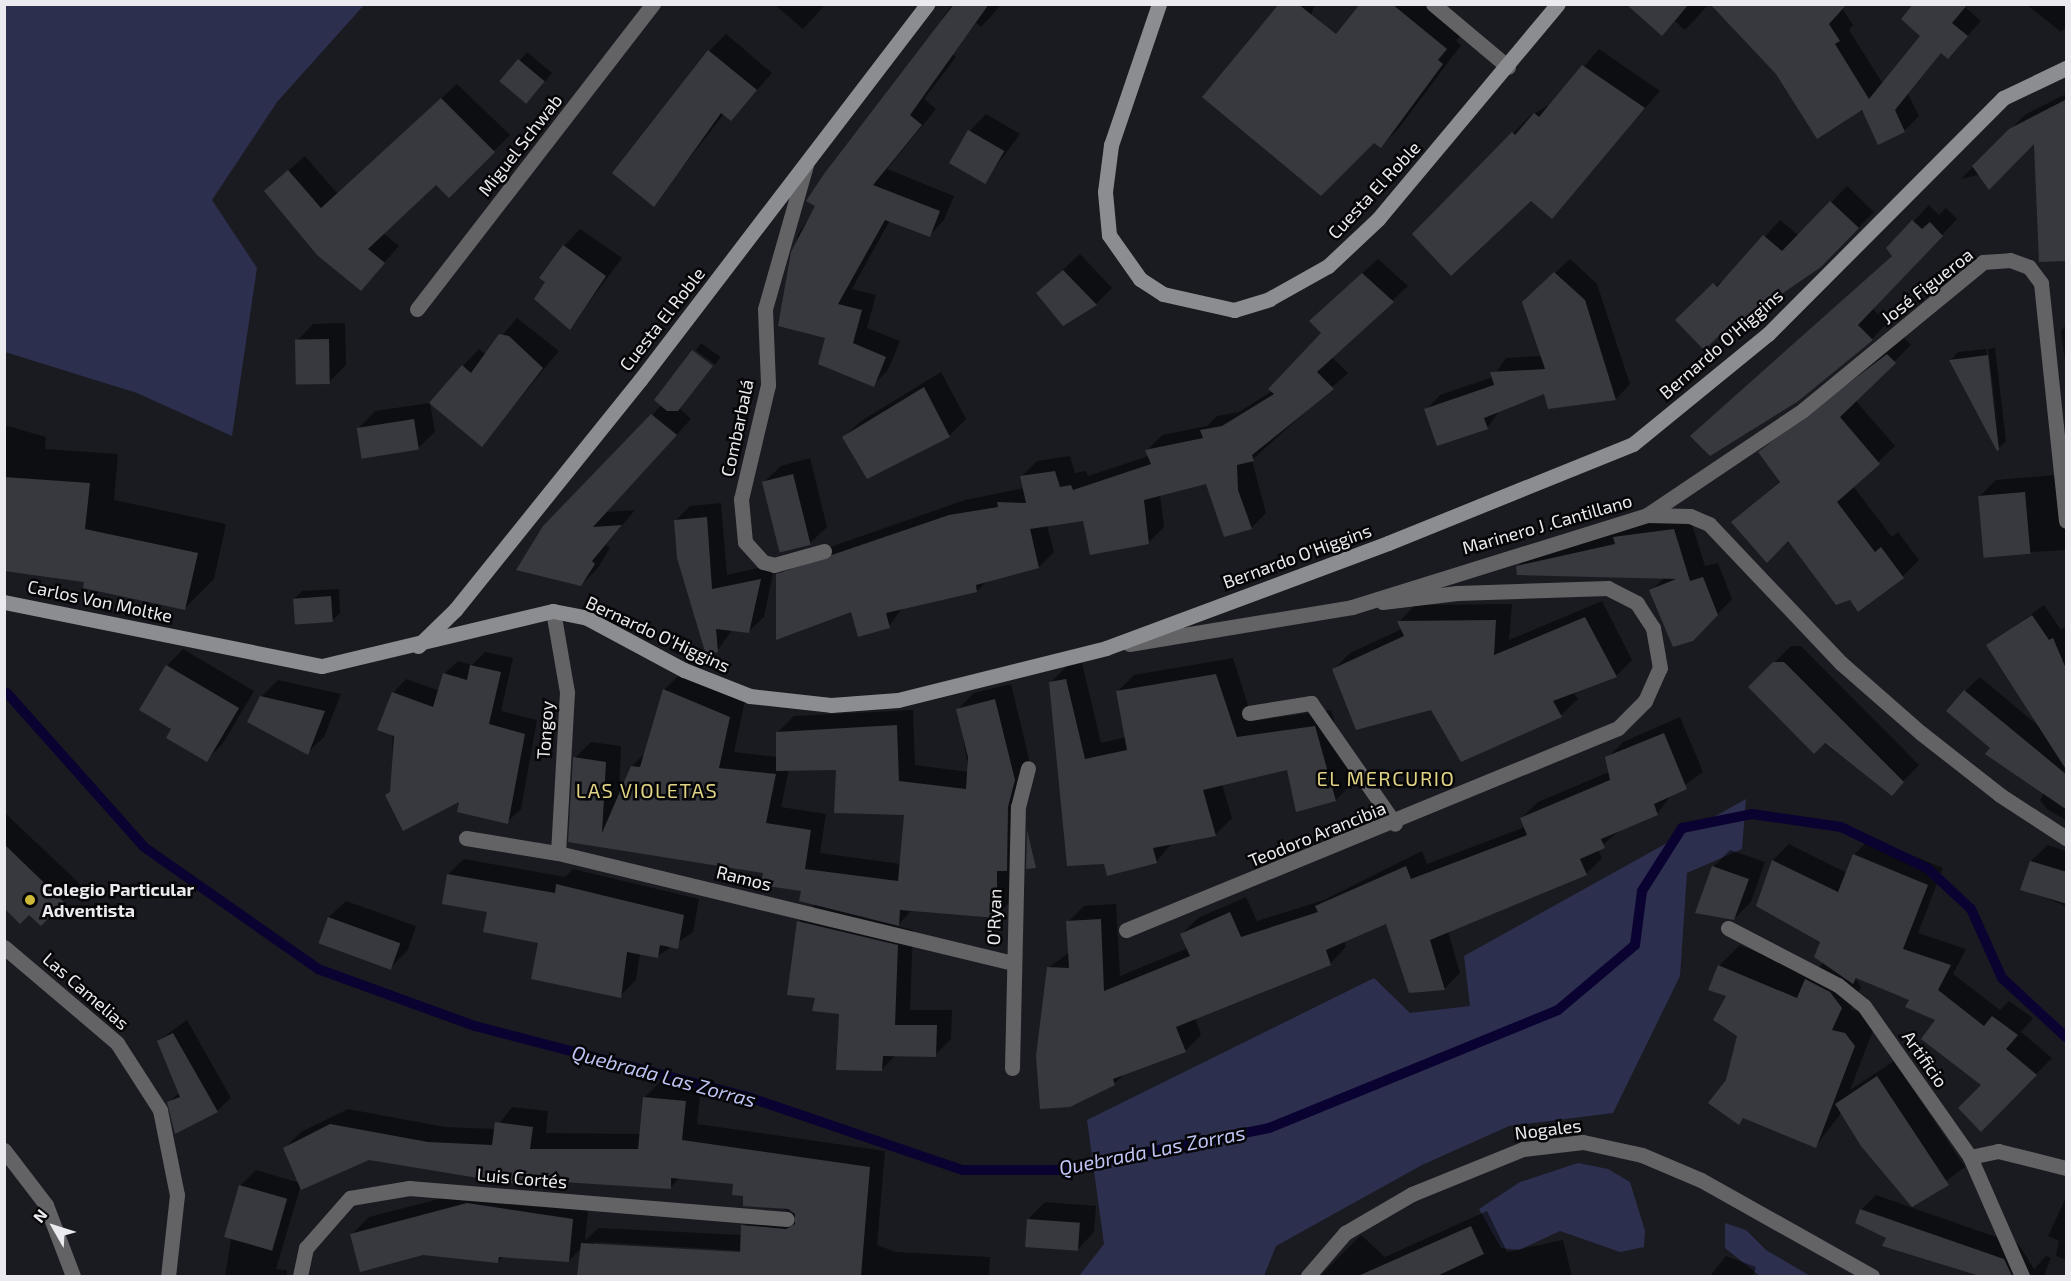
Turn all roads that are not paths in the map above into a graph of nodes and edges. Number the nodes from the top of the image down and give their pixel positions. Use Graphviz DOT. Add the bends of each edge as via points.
graph roads {
  1 [pos="653,4"];
  2 [pos="927,4"];
  3 [pos="1159,4"];
  4 [pos="1433,4"];
  5 [pos="1558,4"];
  6 [pos="1508,67"];
  7 [pos="2067,68"];
  8 [pos="806,165"];
  9 [pos="417,309"];
  10 [pos="1647,515"];
  11 [pos="2067,520"];
  12 [pos="824,551"];
  13 [pos="4,602"];
  14 [pos="1352,607"];
  15 [pos="553,611"];
  16 [pos="417,647"];
  17 [pos="1106,648"];
  18 [pos="1249,713"];
  19 [pos="1028,768"];
  20 [pos="1395,824"];
  21 [pos="466,838"];
  22 [pos="2067,838"];
  23 [pos="558,853"];
  24 [pos="1728,928"];
  25 [pos="1126,930"];
  26 [pos="4,947"];
  27 [pos="1012,963"];
  28 [pos="1012,1068"];
  29 [pos="4,1150"];
  30 [pos="1970,1157"];
  31 [pos="2067,1168"];
  32 [pos="787,1220"];
  33 [pos="73,1276"];
  34 [pos="168,1276"];
  35 [pos="300,1276"];
  36 [pos="1308,1276"];
  37 [pos="1872,1276"];
  38 [pos="2022,1276"];
  1 -- 9 [label="street, Miguel Schwab"];
  2 -- 8 [label="main road, Cuesta El Roble"];
  3 -- 6 [label="main road, Cuesta El Roble" via="1111,145 1105,192 1109,235 1140,279 1198,306 1234,310 1269,300 1328,266 1378,219"];
  4 -- 6 [label="street"];
  5 -- 6 [label="main road, Cuesta El Roble"];
  7 -- 17 [label="main road, Bernardo O'Higgins" via="2003,98 1768,334 1633,444 1388,543"];
  8 -- 12 [label="street, Combarbalá" via="765,309 768,385 741,500 745,542 763,562 774,565"];
  8 -- 16 [label="main road, Cuesta El Roble" via="455,610"];
  10 -- 11 [label="street, José Figueroa" via="1803,410 1983,262 2010,261 2029,267 2041,283"];
  10 -- 14 [label="street, Marinero J .Cantillano"];
  10 -- 22 [label="street, Marinero J .Cantillano" via="1690,516 1709,524 1850,671 2000,795"];
  13 -- 16 [label="main road, Carlos Von Moltke" via="92,616 187,640 322,666"];
  14 -- 17 [label="street, Marinero J .Cantillano"];
  14 -- 20 [label="street, Teodoro Arancibia" via="1457,593 1608,588 1637,603 1653,628 1660,668 1646,701 1618,728"];
  15 -- 16 [label="main road, Bernardo O'Higgins"];
  15 -- 17 [label="main road, Bernardo O'Higgins" via="585,617 684,670 750,696 831,705 898,700"];
  15 -- 23 [label="street, Tongoy" via="567,692"];
  18 -- 20 [label="street" via="1311,703"];
  19 -- 27 [label="street, O'Ryan" via="1018,807"];
  20 -- 25 [label="street, Teodoro Arancibia"];
  21 -- 23 [label="street, Ramos"];
  23 -- 27 [label="street, Ramos"];
  24 -- 30 [label="street, Artificio" via="1808,968 1864,1006"];
  26 -- 34 [label="street, Las Camelias" via="117,1043 160,1110 177,1195"];
  27 -- 28 [label="street, O'Ryan"];
  29 -- 33 [label="street" via="45,1205"];
  30 -- 31 [label="street" via="1998,1151"];
  30 -- 38 [label="street, Artificio"];
  32 -- 35 [label="street, Luis Cortés" via="409,1188 350,1198 306,1248"];
  36 -- 37 [label="street, Nogales" via="1345,1233 1412,1194 1523,1149 1583,1142 1642,1155 1701,1180"];
}
